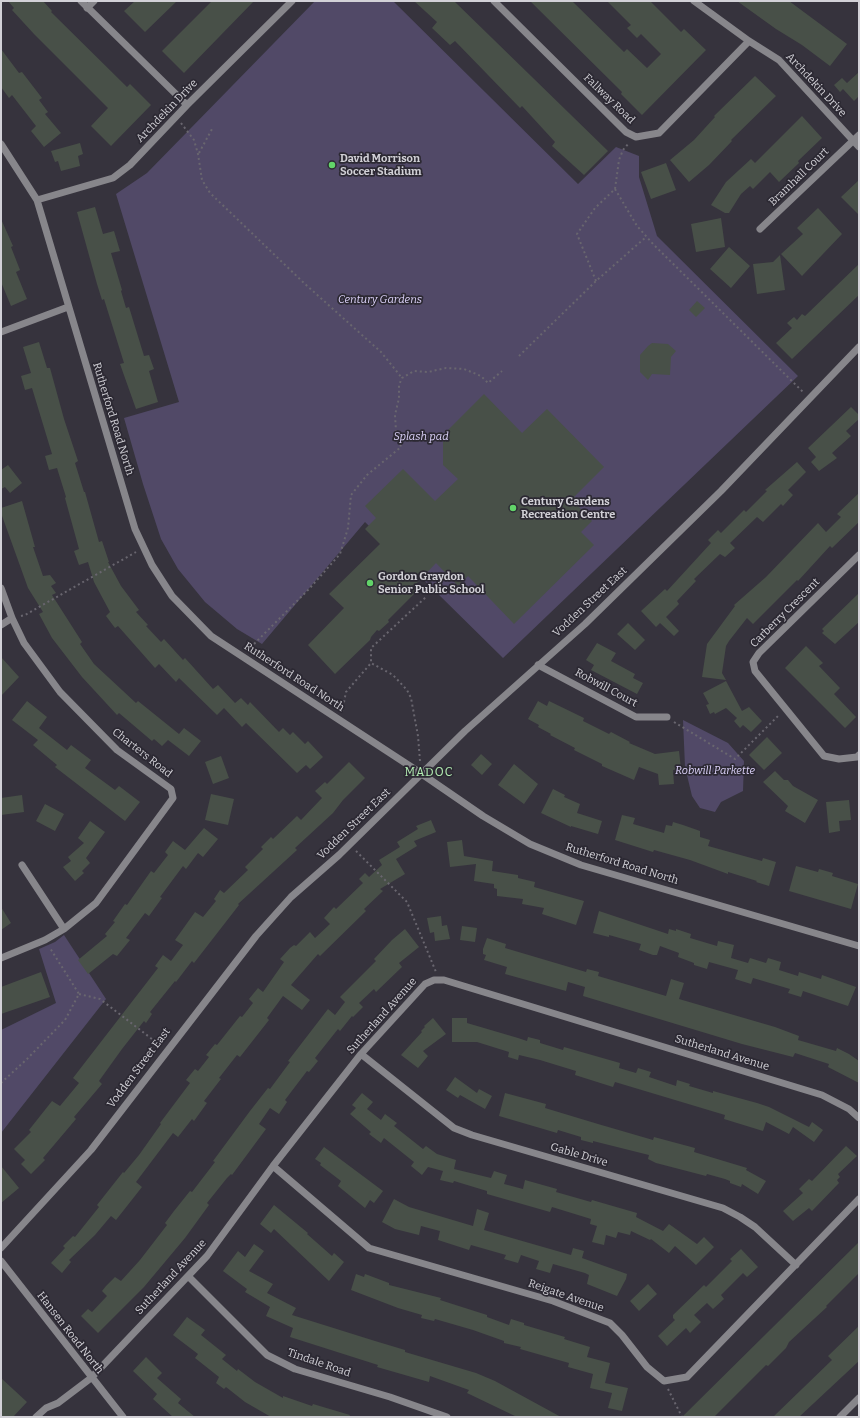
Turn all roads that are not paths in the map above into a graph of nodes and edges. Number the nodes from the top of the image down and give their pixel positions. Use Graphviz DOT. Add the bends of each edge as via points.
graph roads {
  1 [pos="81,1"];
  2 [pos="94,1"];
  3 [pos="292,1"];
  4 [pos="494,1"];
  5 [pos="694,1"];
  6 [pos="87,8"];
  7 [pos="749,41"];
  8 [pos="187,105"];
  9 [pos="859,135"];
  10 [pos="853,141"];
  11 [pos="1,144"];
  12 [pos="859,147"];
  13 [pos="37,200"];
  14 [pos="760,229"];
  15 [pos="68,307"];
  16 [pos="1,332"];
  17 [pos="859,348"];
  18 [pos="859,555"];
  19 [pos="1,588"];
  20 [pos="12,618"];
  21 [pos="1,625"];
  22 [pos="538,665"];
  23 [pos="667,717"];
  24 [pos="859,755"];
  25 [pos="421,774"];
  26 [pos="22,865"];
  27 [pos="64,929"];
  28 [pos="859,946"];
  29 [pos="1,958"];
  30 [pos="361,1054"];
  31 [pos="859,1118"];
  32 [pos="273,1166"];
  33 [pos="859,1199"];
  34 [pos="1,1248"];
  35 [pos="1,1261"];
  36 [pos="796,1265"];
  37 [pos="188,1276"];
  38 [pos="91,1378"];
  39 [pos="859,1398"];
  40 [pos="36,1417"];
  41 [pos="123,1417"];
  42 [pos="447,1417"];
  43 [pos="840,1417"];
  1 -- 6 [label="street"];
  2 -- 6 [label="street"];
  3 -- 8 [label="street, Archdekin Drive"];
  4 -- 7 [label="street, Fallway Road" via="626,132 636,137 659,133"];
  5 -- 7 [label="street, Archdekin Drive"];
  6 -- 8 [label="street"];
  7 -- 10 [label="street, Archdekin Drive" via="779,60"];
  8 -- 13 [label="street, Archdekin Drive" via="130,165 113,178"];
  9 -- 10 [label="street, Bramhall Court"];
  10 -- 12 [label="street, Archdekin Drive"];
  10 -- 14 [label="street, Bramhall Court"];
  11 -- 13 [label="street, Rutherford Road North"];
  13 -- 15 [label="street, Rutherford Road North"];
  15 -- 16 [label="street"];
  15 -- 25 [label="street, Rutherford Road North" via="135,529 152,565 172,596 211,636"];
  17 -- 22 [label="street, Vodden Street East" via="716,496 585,624"];
  18 -- 24 [label="street, Carberry Crescent" via="759,653 753,662 754,671 824,756 839,759"];
  19 -- 20 [label="street, Charters Road"];
  20 -- 21 [label="street"];
  20 -- 27 [label="street, Charters Road" via="24,643 60,692 117,750 171,789 173,798 96,903"];
  22 -- 23 [label="street, Robwill Court" via="636,717"];
  22 -- 25 [label="street, Vodden Street East"];
  25 -- 28 [label="street, Rutherford Road North" via="530,844 581,865"];
  25 -- 34 [label="street, Vodden Street East" via="292,897 256,936 91,1150"];
  26 -- 27 [label="street"];
  27 -- 29 [label="street, Charters Road" via="45,940"];
  30 -- 31 [label="street, Sutherland Avenue" via="425,984 439,980 456,983 822,1095 849,1109"];
  30 -- 32 [label="street, Sutherland Avenue"];
  30 -- 36 [label="street, Gable Drive" via="454,1128 723,1208 755,1227"];
  32 -- 36 [label="street, Reigate Avenue" via="369,1248 552,1301 610,1323 651,1371 664,1381 687,1377"];
  32 -- 37 [label="street, Sutherland Avenue" via="207,1256"];
  33 -- 36 [label="street"];
  35 -- 38 [label="street, Hansen Road North"];
  37 -- 38 [label="street, Sutherland Avenue"];
  37 -- 42 [label="street, Tindale Road" via="267,1355 295,1369"];
  38 -- 40 [label="street, Sutherland Avenue"];
  38 -- 41 [label="street, Hansen Road North"];
  39 -- 43 [label="street"];
}
